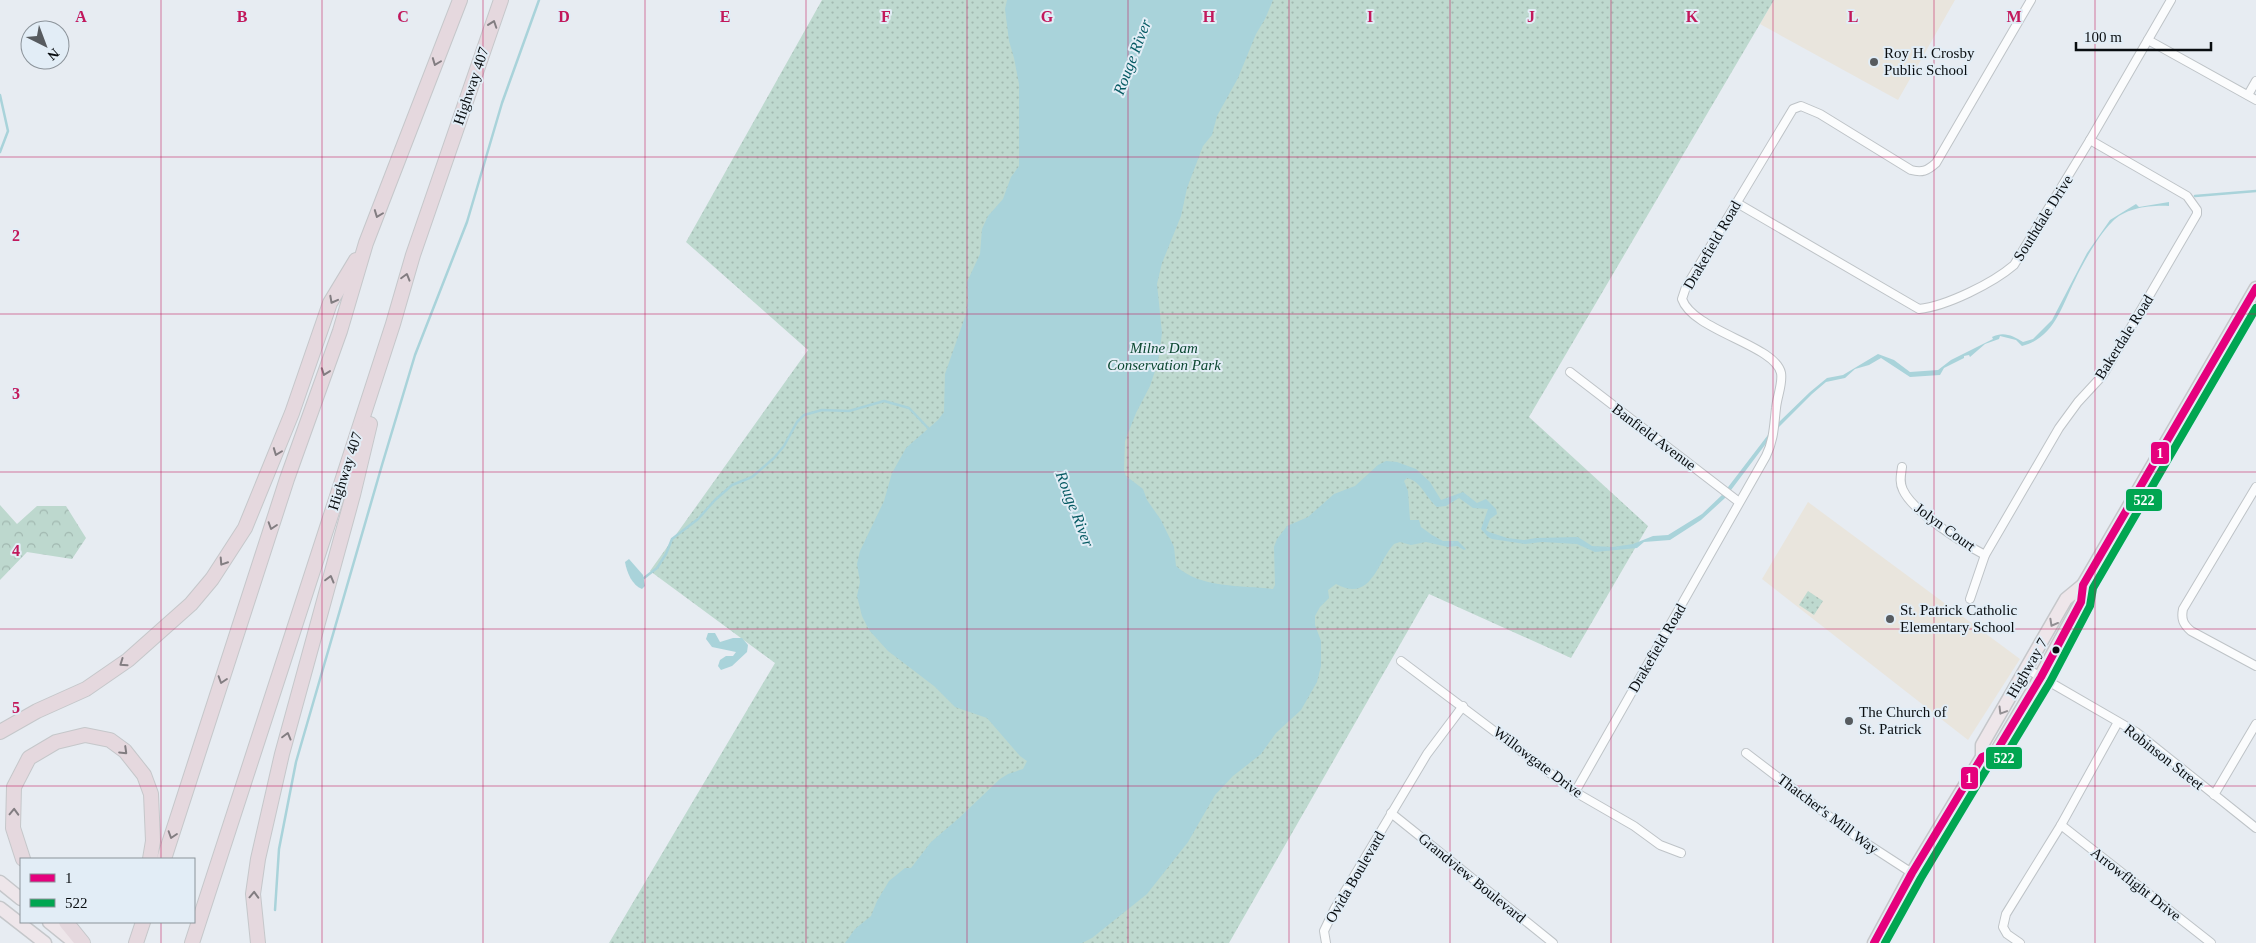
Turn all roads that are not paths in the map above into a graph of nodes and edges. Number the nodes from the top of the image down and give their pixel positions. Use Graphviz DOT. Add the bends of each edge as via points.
graph roads {
  1 [pos="460,0"];
  2 [pos="501,0"];
  3 [pos="2031,0"];
  4 [pos="2171,0"];
  5 [pos="2148,40"];
  6 [pos="2256,81"];
  7 [pos="2248,95"];
  8 [pos="2256,100"];
  9 [pos="2090,140"];
  10 [pos="1736,203"];
  11 [pos="366,243"];
  12 [pos="2256,288"];
  13 [pos="393,324"];
  14 [pos="1570,372"];
  15 [pos="1902,467"];
  16 [pos="2256,487"];
  17 [pos="1740,502"];
  18 [pos="1985,555"];
  19 [pos="2083,585"];
  20 [pos="1970,599"];
  21 [pos="1401,661"];
  22 [pos="2256,666"];
  23 [pos="2027,669"];
  24 [pos="2041,677"];
  25 [pos="1463,706"];
  26 [pos="2118,722"];
  27 [pos="2256,724"];
  28 [pos="0,732"];
  29 [pos="1746,753"];
  30 [pos="1982,757"];
  31 [pos="1575,792"];
  32 [pos="2214,795"];
  33 [pos="1391,813"];
  34 [pos="2061,825"];
  35 [pos="2256,828"];
  36 [pos="1681,853"];
  37 [pos="23,858"];
  38 [pos="150,858"];
  39 [pos="164,858"];
  40 [pos="1912,873"];
  41 [pos="0,882"];
  42 [pos="20,898"];
  43 [pos="0,908"];
  44 [pos="50,923"];
  45 [pos="67,923"];
  46 [pos="142,924"];
  47 [pos="45,943"];
  48 [pos="75,943"];
  49 [pos="83,943"];
  50 [pos="136,943"];
  51 [pos="192,943"];
  52 [pos="258,943"];
  53 [pos="1326,943"];
  54 [pos="1553,943"];
  55 [pos="1874,943"];
  56 [pos="2020,943"];
  57 [pos="2211,943"];
  1 -- 11 [label="highway, one-way"];
  13 -- 2 [label="highway, Highway 407, one-way" via="412,255"];
  3 -- 10 [label="street, Drakefield Road" via="1936,163 1928,169 1920,173 1911,170 1820,114 1801,106 1793,109 1782,124"];
  4 -- 5 [label="street, Southdale Drive"];
  5 -- 7 [label="street"];
  5 -- 9 [label="street, Southdale Drive"];
  6 -- 7 [label="street"];
  7 -- 8 [label="street"];
  9 -- 10 [label="street, Southdale Drive" via="2014,264 2001,276 1936,308 1919,309"];
  9 -- 18 [label="street, Bakerdale Road" via="2187,196 2198,214 2103,375 2059,428"];
  10 -- 17 [label="street, Drakefield Road" via="1682,299 1684,306 1696,317 1765,356 1781,372 1771,446"];
  11 -- 28 [label="highway, one-way" via="330,303 292,413 245,528 212,579 191,604 128,660 86,689"];
  11 -- 39 [label="highway, one-way" via="340,331 286,479"];
  12 -- 19 [label="main road, Highway 7"];
  13 -- 51 [label="highway, Highway 407"];
  52 -- 13 [label="highway, one-way" via="253,894 258,859"];
  14 -- 17 [label="street, Banfield Avenue"];
  15 -- 18 [label="street, Jolyn Court" via="1900,481 1910,501 1962,543"];
  16 -- 22 [label="street" via="2183,609 2182,617 2191,630"];
  17 -- 31 [label="street, Drakefield Road"];
  18 -- 20 [label="street, Bakerdale Road"];
  19 -- 23 [label="main road, Highway 7, one-way" via="2066,599"];
  19 -- 24 [label="main road, Highway 7" via="2081,602"];
  21 -- 25 [label="street, Willowgate Drive"];
  23 -- 24 [label="street"];
  23 -- 30 [label="main road, Highway 7, one-way" via="1982,745"];
  24 -- 26 [label="street, Robinson Street"];
  24 -- 30 [label="main road, Highway 7" via="1996,752"];
  25 -- 31 [label="street, Willowgate Drive"];
  25 -- 33 [label="street, Ovida Boulevard" via="1427,754"];
  26 -- 32 [label="street, Robinson Street" via="2136,732"];
  26 -- 34 [label="street"];
  27 -- 32 [label="street"];
  29 -- 40 [label="street, Thatcher's Mill Way" via="1855,836"];
  30 -- 40 [label="main road, Highway 7"];
  31 -- 36 [label="street, Willowgate Drive" via="1660,845"];
  32 -- 35 [label="street, Robinson Street"];
  33 -- 53 [label="street, Ovida Boulevard" via="1335,908 1324,932"];
  33 -- 54 [label="street, Grandview Boulevard"];
  34 -- 56 [label="street" via="2006,914 2003,927"];
  34 -- 57 [label="street, Arrowflight Drive"];
  37 -- 38 [label="highway, one-way" via="13,828 14,786 29,758 56,742 85,735 110,740 126,751 144,775 151,794 153,841"];
  40 -- 55 [label="main road, Highway 7"];
  41 -- 42 [label="main road"];
  43 -- 47 [label="main road"];
  44 -- 48 [label="main road"];
  45 -- 49 [label="highway"];
  46 -- 50 [label="highway"];
}
